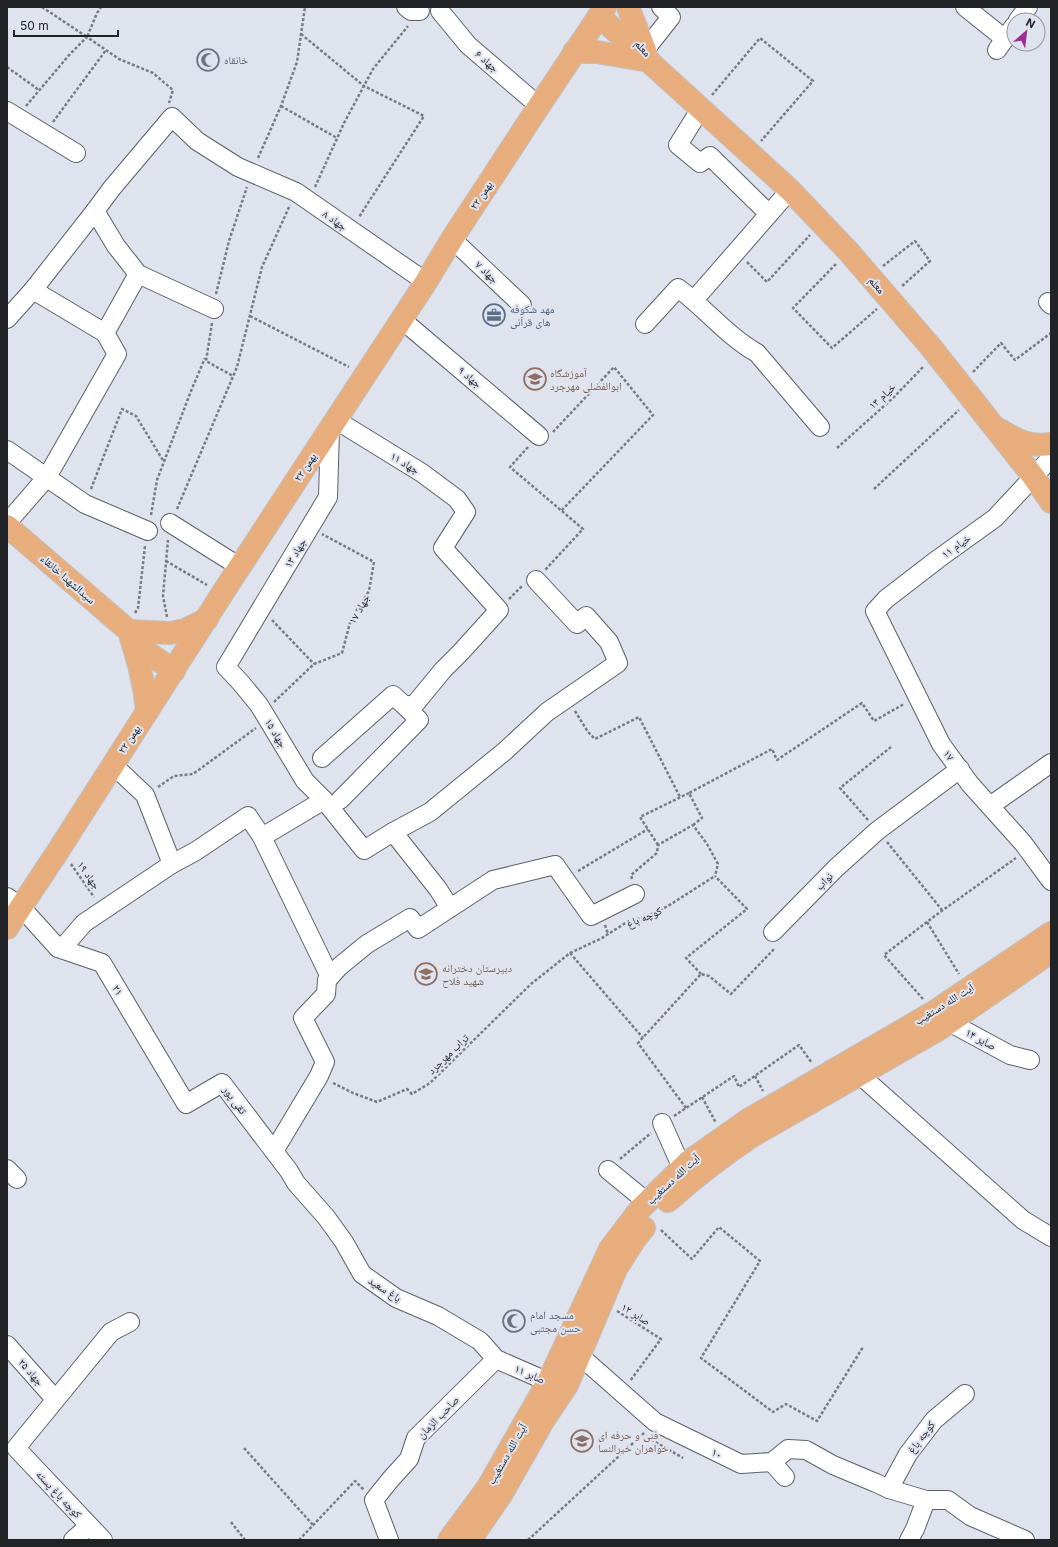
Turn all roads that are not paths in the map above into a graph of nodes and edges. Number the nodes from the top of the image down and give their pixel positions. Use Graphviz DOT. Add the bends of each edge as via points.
graph roads {
  1 [pos="661,7"];
  2 [pos="965,7"];
  3 [pos="632,9"];
  4 [pos="604,10"];
  5 [pos="440,11"];
  6 [pos="1005,39"];
  7 [pos="574,52"];
  8 [pos="647,55"];
  9 [pos="539,106"];
  10 [pos="701,108"];
  11 [pos="14,115"];
  12 [pos="76,153"];
  13 [pos="790,190"];
  14 [pos="95,211"];
  15 [pos="768,214"];
  16 [pos="452,239"];
  17 [pos="138,274"];
  18 [pos="426,282"];
  19 [pos="33,290"];
  20 [pos="694,300"];
  21 [pos="522,305"];
  22 [pos="214,309"];
  23 [pos="7,319"];
  24 [pos="401,319"];
  25 [pos="645,324"];
  26 [pos="105,333"];
  27 [pos="333,425"];
  28 [pos="992,425"];
  29 [pos="820,428"];
  30 [pos="538,436"];
  31 [pos="1051,444"];
  32 [pos="7,450"];
  33 [pos="1051,458"];
  34 [pos="1033,476"];
  35 [pos="47,477"];
  36 [pos="1051,502"];
  37 [pos="170,524"];
  38 [pos="7,525"];
  39 [pos="148,531"];
  40 [pos="240,567"];
  41 [pos="536,580"];
  42 [pos="875,611"];
  43 [pos="207,619"];
  44 [pos="128,630"];
  45 [pos="176,666"];
  46 [pos="226,667"];
  47 [pos="405,706"];
  48 [pos="147,712"];
  49 [pos="322,758"];
  50 [pos="1051,763"];
  51 [pos="112,764"];
  52 [pos="960,770"];
  53 [pos="332,800"];
  54 [pos="990,806"];
  55 [pos="393,832"];
  56 [pos="262,837"];
  57 [pos="172,864"];
  58 [pos="1051,881"];
  59 [pos="635,894"];
  60 [pos="14,902"];
  61 [pos="450,908"];
  62 [pos="7,928"];
  63 [pos="773,932"];
  64 [pos="1051,933"];
  65 [pos="58,948"];
  66 [pos="1051,952"];
  67 [pos="330,977"];
  68 [pos="940,1014"];
  69 [pos="1030,1060"];
  70 [pos="854,1067"];
  71 [pos="186,1104"];
  72 [pos="662,1123"];
  73 [pos="274,1151"];
  74 [pos="682,1168"];
  75 [pos="608,1170"];
  76 [pos="648,1212"];
  77 [pos="1051,1238"];
  78 [pos="130,1322"];
  79 [pos="7,1345"];
  80 [pos="572,1350"];
  81 [pos="496,1359"];
  82 [pos="556,1385"];
  83 [pos="965,1394"];
  84 [pos="55,1399"];
  85 [pos="772,1462"];
  86 [pos="785,1477"];
  87 [pos="889,1489"];
  88 [pos="926,1500"];
  89 [pos="89,1526"];
  90 [pos="73,1540"];
  91 [pos="103,1540"];
  92 [pos="389,1540"];
  93 [pos="449,1540"];
  94 [pos="470,1540"];
  95 [pos="909,1540"];
  96 [pos="1025,1540"];
  1 -- 8 [label="street" via="671,17"];
  2 -- 6 [label="street"];
  3 -- 8 [label="main road"];
  4 -- 7 [label="main road, ۲۲ بهمن"];
  4 -- 8 [label="main road, معلم"];
  5 -- 9 [label="street, جهاد ۶" via="468,45"];
  7 -- 8 [label="main road"];
  7 -- 9 [label="main road, ۲۲ بهمن"];
  8 -- 10 [label="main road, معلم"];
  9 -- 16 [label="main road, ۲۲ بهمن"];
  10 -- 13 [label="main road, معلم"];
  10 -- 15 [label="street" via="678,145 700,163 710,156"];
  11 -- 12 [label="street"];
  13 -- 15 [label="street"];
  13 -- 28 [label="main road, معلم" via="889,298"];
  14 -- 17 [label="street" via="116,246"];
  14 -- 18 [label="street, جهاد ۸" via="172,117 197,141 245,170 296,192"];
  14 -- 19 [label="street"];
  15 -- 20 [label="street"];
  16 -- 18 [label="main road, ۲۲ بهمن"];
  16 -- 21 [label="street, جهاد ۷"];
  17 -- 22 [label="street"];
  17 -- 26 [label="street"];
  18 -- 24 [label="main road, ۲۲ بهمن"];
  19 -- 23 [label="street"];
  19 -- 26 [label="street"];
  20 -- 25 [label="street" via="678,288"];
  20 -- 29 [label="street" via="743,345 756,353"];
  24 -- 27 [label="main road, ۲۲ بهمن"];
  24 -- 30 [label="street, جهاد ۹"];
  26 -- 35 [label="street" via="117,354"];
  27 -- 40 [label="main road, ۲۲ بهمن"];
  27 -- 46 [label="street, جهاد ۱۳" via="328,497"];
  27 -- 47 [label="street, جهاد ۱۱" via="422,473 457,499 466,512 443,548 499,610 415,704"];
  28 -- 31 [label="main road" via="1024,443 1037,446"];
  28 -- 34 [label="main road, معلم"];
  32 -- 35 [label="street"];
  33 -- 34 [label="street, خیام ۱۱"];
  34 -- 36 [label="main road, معلم"];
  34 -- 42 [label="street, خیام ۱۱" via="995,518 886,599"];
  35 -- 38 [label="street"];
  35 -- 39 [label="street" via="85,504"];
  37 -- 40 [label="street"];
  38 -- 44 [label="main road, سیدالشهدا خانقاء"];
  40 -- 43 [label="main road, ۲۲ بهمن"];
  41 -- 55 [label="street" via="577,624 586,616 609,642 618,663 547,712 505,751 430,812"];
  42 -- 52 [label="street, ۱۷" via="941,744"];
  43 -- 44 [label="main road" via="185,630 170,633"];
  43 -- 45 [label="main road, ۲۲ بهمن"];
  44 -- 45 [label="main road" via="142,635"];
  44 -- 48 [label="main road" via="140,666"];
  45 -- 48 [label="main road, ۲۲ بهمن"];
  46 -- 53 [label="street, جهاد ۱۵" via="266,715 305,781"];
  47 -- 49 [label="street" via="393,695"];
  47 -- 53 [label="street" via="419,720"];
  48 -- 51 [label="main road, ۲۲ بهمن"];
  50 -- 54 [label="street"];
  51 -- 57 [label="street" via="145,795"];
  51 -- 60 [label="main road, ۲۲ بهمن" via="60,848"];
  52 -- 54 [label="street, ۱۷"];
  52 -- 63 [label="street, نواب" via="878,831 836,868"];
  53 -- 55 [label="street, جهاد ۱۵" via="364,850"];
  53 -- 56 [label="street"];
  54 -- 58 [label="street, ۱۷"];
  55 -- 61 [label="street"];
  56 -- 57 [label="street" via="248,816 196,852"];
  56 -- 67 [label="street"];
  57 -- 65 [label="street" via="84,923 65,945"];
  59 -- 61 [label="street" via="591,916 555,865 493,880"];
  60 -- 62 [label="main road, ۲۲ بهمن"];
  60 -- 65 [label="street, ۲۱"];
  61 -- 67 [label="street" via="418,929 410,918 367,944"];
  64 -- 68 [label="main road, آیت الله دستغیب" via="968,989"];
  65 -- 71 [label="street, ۲۱" via="102,963"];
  66 -- 68 [label="main road, آیت الله دستغیب"];
  67 -- 73 [label="street" via="327,980 326,994 303,1018 325,1062"];
  68 -- 69 [label="street, صایر ۱۴" via="1010,1055"];
  68 -- 70 [label="main road, آیت الله دستغیب"];
  70 -- 74 [label="main road, آیت الله دستغیب" via="822,1076 748,1120"];
  70 -- 76 [label="main road, آیت الله دستغیب" via="725,1154 659,1210"];
  70 -- 77 [label="street" via="1023,1220"];
  71 -- 73 [label="street, تقی پور" via="222,1083"];
  72 -- 74 [label="street"];
  73 -- 81 [label="street, باغ سعید" via="296,1183 344,1242 362,1274 396,1298 438,1316 480,1341"];
  74 -- 76 [label="main road, آیت الله دستغیب"];
  75 -- 76 [label="street"];
  76 -- 80 [label="main road, آیت الله دستغیب" via="616,1269 603,1302"];
  76 -- 80 [label="main road, آیت الله دستغیب" via="610,1249"];
  78 -- 84 [label="street" via="111,1332"];
  79 -- 84 [label="street, جهاد ۲۵"];
  80 -- 82 [label="main road, آیت الله دستغیب"];
  80 -- 85 [label="street, ۱۰" via="621,1393 649,1428 741,1464"];
  81 -- 82 [label="street, صابر ۱۱"];
  81 -- 92 [label="street, صاحب الزمان" via="416,1438 409,1459 374,1500"];
  82 -- 93 [label="main road, آیت الله دستغیب"];
  82 -- 94 [label="main road, آیت الله دستغیب" via="543,1422 501,1496"];
  83 -- 87 [label="street, کوچه باغ" via="934,1420 908,1454"];
  84 -- 89 [label="street, کوچه باغ پسته" via="16,1448"];
  85 -- 86 [label="street"];
  85 -- 87 [label="street" via="788,1449 806,1450"];
  87 -- 88 [label="street"];
  88 -- 95 [label="street"];
  88 -- 96 [label="street" via="948,1500 970,1516"];
  89 -- 90 [label="street"];
  89 -- 91 [label="street, کوچه باغ پسته"];
}
